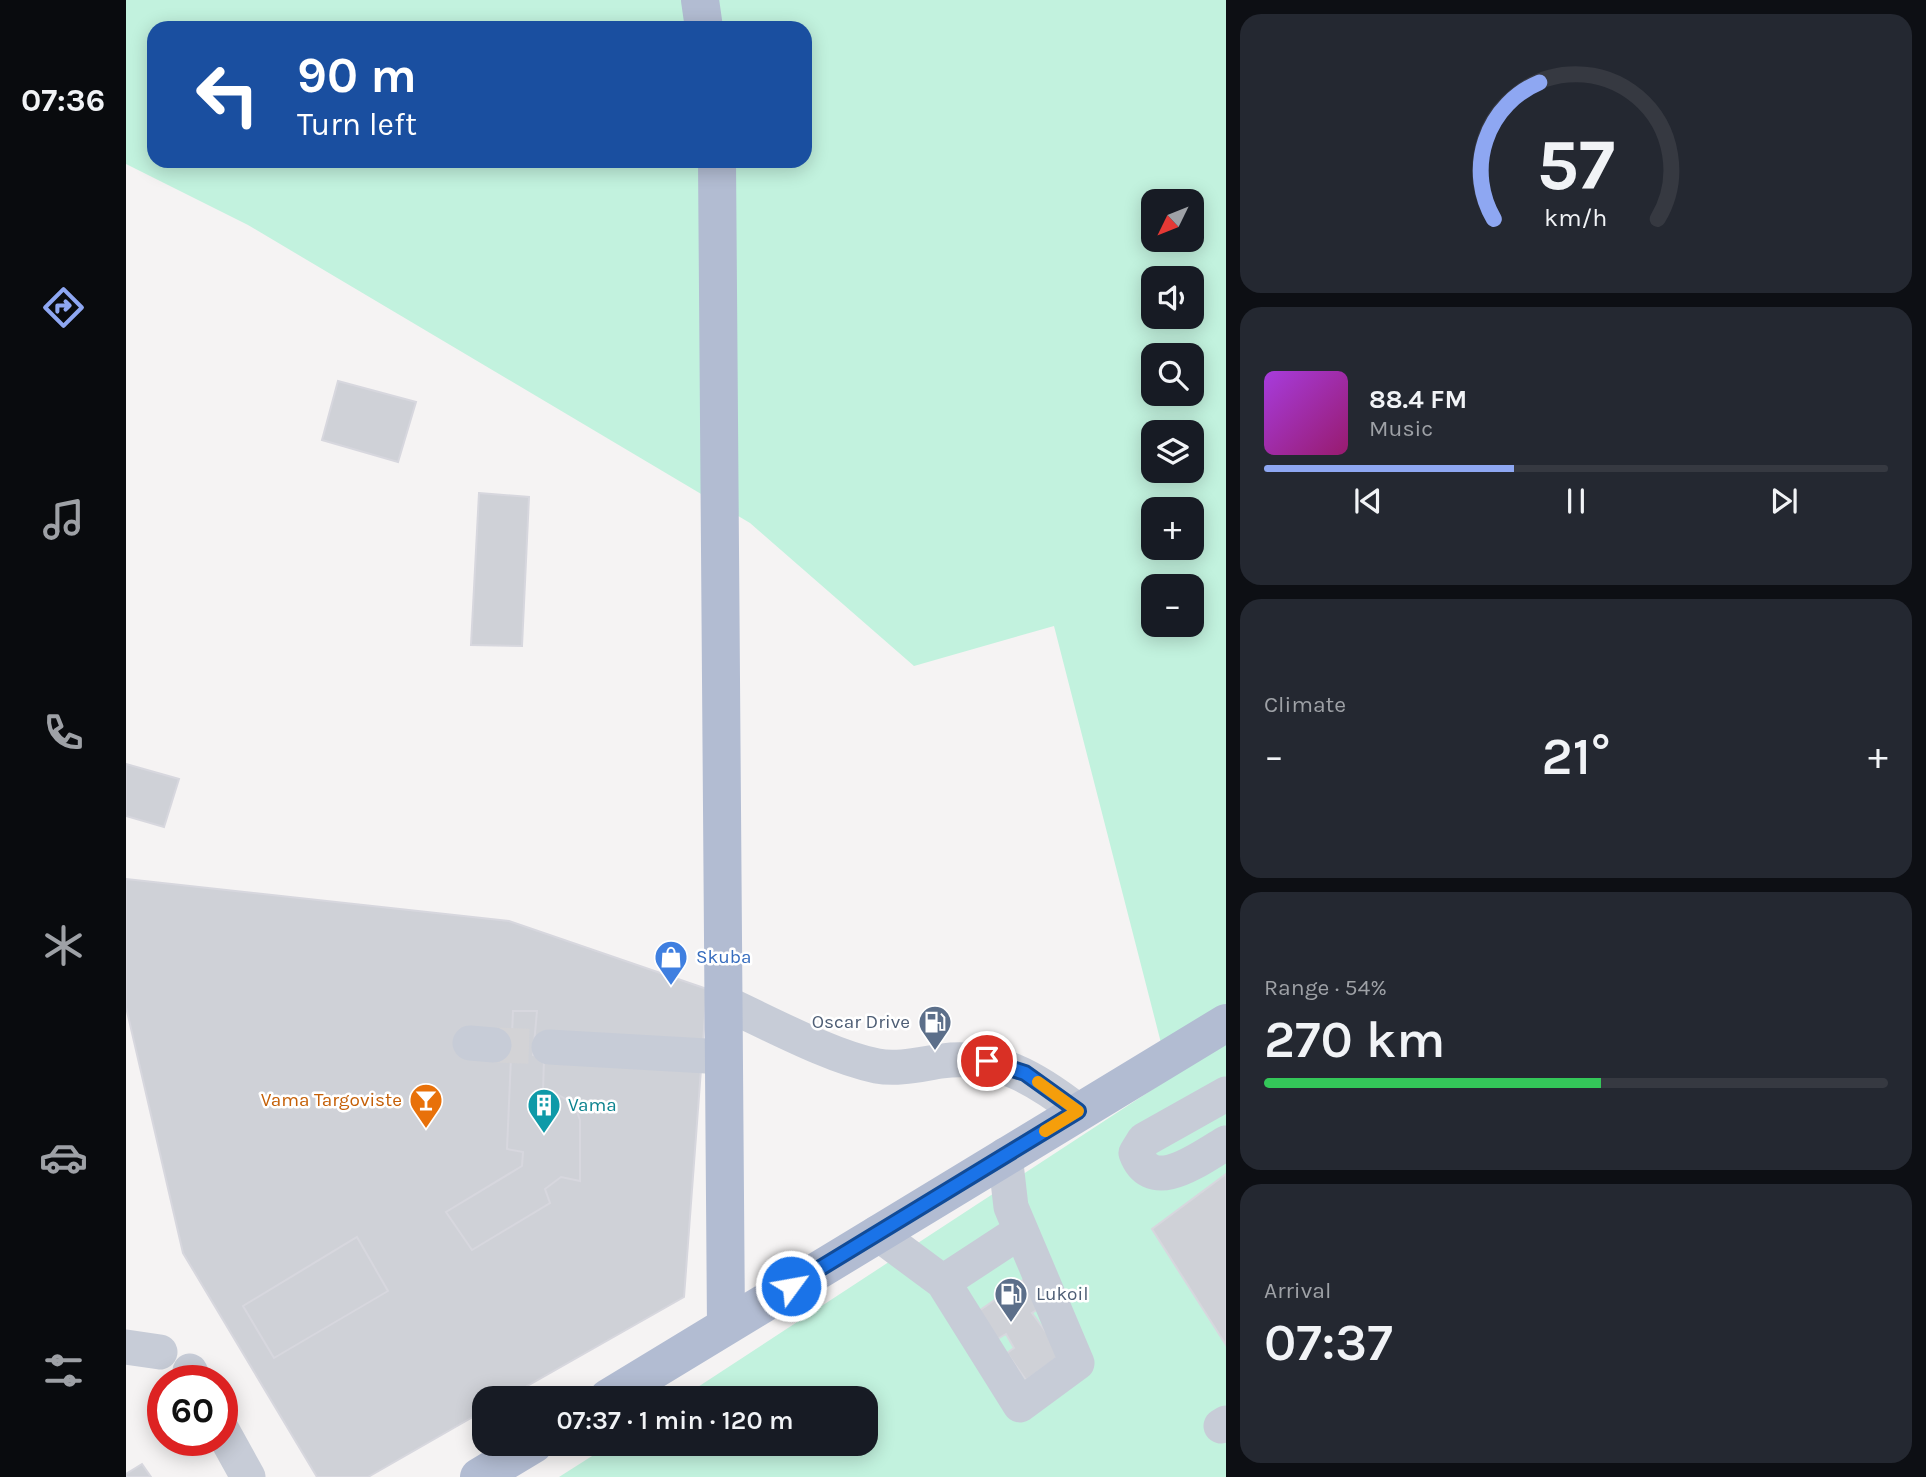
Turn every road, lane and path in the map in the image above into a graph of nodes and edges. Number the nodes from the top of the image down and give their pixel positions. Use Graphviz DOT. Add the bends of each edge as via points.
graph roads {
  1 [pos="700,0"];
  2 [pos="703,21"];
  3 [pos="717,168"];
  4 [pos="723,1002"];
  5 [pos="1226,1023"];
  6 [pos="549,1047"];
  7 [pos="723,1057"];
  8 [pos="1226,1094"];
  9 [pos="1078,1111"];
  10 [pos="1226,1143"];
  11 [pos="1005,1155"];
  12 [pos="1021,1231"];
  13 [pos="877,1233"];
  14 [pos="943,1282"];
  15 [pos="726,1326"];
  16 [pos="628,1386"];
  17 [pos="236,1456"];
  18 [pos="514,1456"];
  19 [pos="248,1477"];
  20 [pos="479,1477"];
  1 -- 2 [label="main road"];
  3 -- 4 [label="main road"];
  4 -- 7 [label="main road"];
  4 -- 9 [label="street" via="877,1066 987,1061 1025,1073"];
  5 -- 9 [label="main road"];
  6 -- 7 [label="street"];
  7 -- 15 [label="main road"];
  8 -- 10 [label="street" via="1144,1140 1136,1153 1154,1174 1170,1174"];
  9 -- 11 [label="main road"];
  11 -- 12 [label="street" via="1011,1207"];
  11 -- 13 [label="main road"];
  12 -- 14 [label="street"];
  12 -- 14 [label="street" via="1077,1363 1020,1405"];
  13 -- 14 [label="street"];
  13 -- 15 [label="main road"];
  15 -- 16 [label="main road"];
  17 -- 19 [label="street"];
  18 -- 20 [label="main road"];
}
